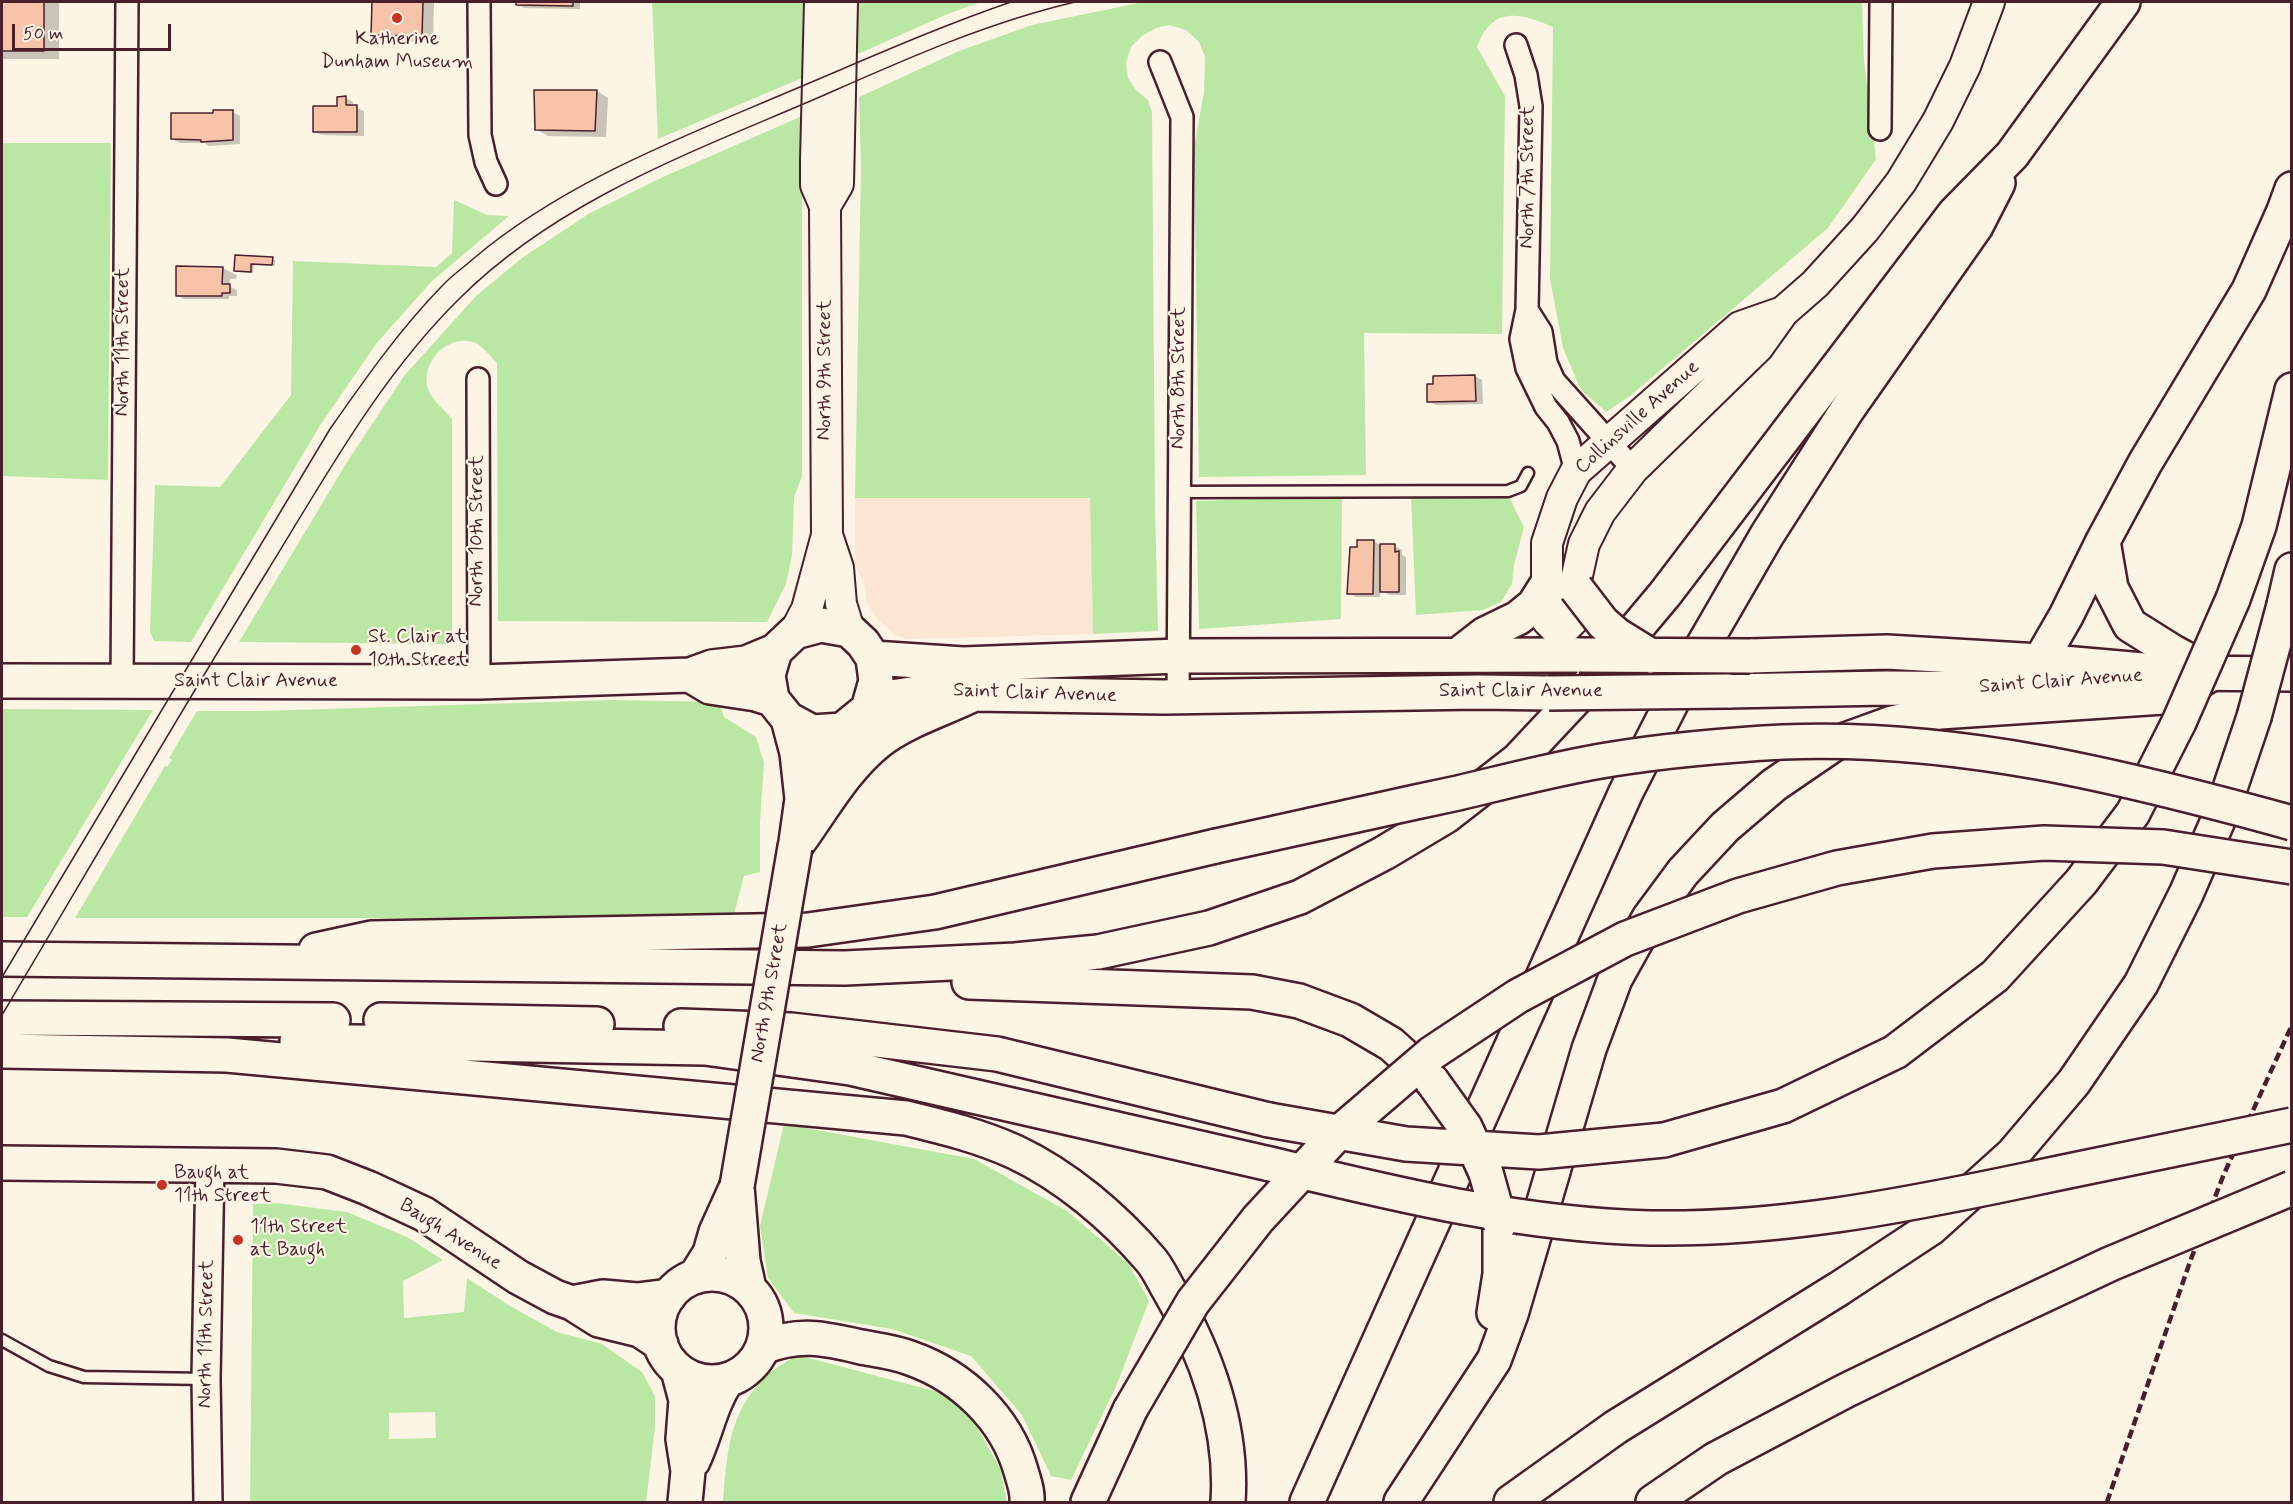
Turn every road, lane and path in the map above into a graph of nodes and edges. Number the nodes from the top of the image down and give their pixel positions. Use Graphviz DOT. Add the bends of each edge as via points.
graph roads {
  1 [pos="127,2"];
  2 [pos="479,2"];
  3 [pos="820,2"];
  4 [pos="842,2"];
  5 [pos="1881,2"];
  6 [pos="1989,2"];
  7 [pos="2123,2"];
  8 [pos="1516,45"];
  9 [pos="1160,62"];
  10 [pos="1880,129"];
  11 [pos="2012,155"];
  12 [pos="496,184"];
  13 [pos="2292,189"];
  14 [pos="825,206"];
  15 [pos="1527,310"];
  16 [pos="1783,312"];
  17 [pos="478,379"];
  18 [pos="2292,390"];
  19 [pos="1607,441"];
  20 [pos="1633,469"];
  21 [pos="1576,471"];
  22 [pos="1528,473"];
  23 [pos="1180,492"];
  24 [pos="827,535"];
  25 [pos="2103,541"];
  26 [pos="2292,570"];
  27 [pos="1561,587"];
  28 [pos="849,630"];
  29 [pos="785,642"];
  30 [pos="1458,655"];
  31 [pos="1179,656"];
  32 [pos="1652,656"];
  33 [pos="873,658"];
  34 [pos="1564,661"];
  35 [pos="2040,661"];
  36 [pos="2177,673"];
  37 [pos="2212,673"];
  38 [pos="2292,674"];
  39 [pos="690,675"];
  40 [pos="2,681"];
  41 [pos="122,682"];
  42 [pos="479,682"];
  43 [pos="2010,689"];
  44 [pos="974,694"];
  45 [pos="1178,697"];
  46 [pos="780,709"];
  47 [pos="868,709"];
  48 [pos="842,730"];
  49 [pos="802,799"];
  50 [pos="2292,823"];
  51 [pos="795,847"];
  52 [pos="2292,867"];
  53 [pos="2,959"];
  54 [pos="257,963"];
  55 [pos="845,968"];
  56 [pos="2,1018"];
  57 [pos="2,1036"];
  58 [pos="2,1051"];
  59 [pos="2292,1125"];
  60 [pos="2,1163"];
  61 [pos="210,1165"];
  62 [pos="737,1186"];
  63 [pos="2292,1188"];
  64 [pos="682,1286"];
  65 [pos="749,1288"];
  66 [pos="572,1303"];
  67 [pos="2,1340"];
  68 [pos="763,1347"];
  69 [pos="669,1357"];
  70 [pos="206,1379"];
  71 [pos="727,1380"];
  72 [pos="1468,1401"];
  73 [pos="688,1471"];
  74 [pos="208,1503"];
  75 [pos="685,1503"];
  76 [pos="1027,1503"];
  77 [pos="1088,1503"];
  78 [pos="1228,1503"];
  79 [pos="1307,1503"];
  80 [pos="1401,1503"];
  81 [pos="1511,1503"];
  82 [pos="1653,1503"];
  1 -- 41 [label="street, North 11th Street"];
  2 -- 12 [label="street" via="480,135"];
  3 -- 14 [label="main road, North 9th Street" via="816,186"];
  4 -- 14 [label="main road, North 9th Street" via="838,184"];
  5 -- 10 [label="street"];
  6 -- 16 [label="main road, Collinsville Avenue" via="1938,121 1901,182 1865,230"];
  7 -- 11 [label="main road"];
  8 -- 15 [label="street, North 7th Street" via="1531,106"];
  9 -- 23 [label="street, North 8th Street" via="1182,117"];
  11 -- 55 [label="main road" via="1955,213 1672,584 1592,681 1518,760 1446,816 1300,897 1209,928 1098,952"];
  11 -- 79 [label="main road" via="1976,226 1847,410 1767,535 1682,682 1626,792"];
  13 -- 25 [label="main road" via="2249,290"];
  14 -- 24 [label="main road, North 9th Street"];
  15 -- 19 [label="street" via="1541,332 1546,363 1554,381"];
  15 -- 21 [label="street, North 7th Street" via="1521,339 1527,368 1568,441"];
  16 -- 19 [label="main road, Collinsville Avenue" via="1740,327"];
  16 -- 20 [label="main road, Collinsville Avenue" via="1758,347"];
  17 -- 42 [label="street, North 10th Street"];
  18 -- 56 [label="main road, bridge" via="2259,526 2233,599 2179,722 2133,813 2081,882 1995,976 1895,1052 1783,1106 1664,1140 1539,1152 1406,1144 1269,1120 997,1054 791,1030 502,1021"];
  19 -- 20 [label="street"];
  19 -- 21 [label="main road, Collinsville Avenue"];
  20 -- 27 [label="main road, Collinsville Avenue" via="1600,512"];
  21 -- 27 [label="main road, Collinsville Avenue" via="1547,543"];
  22 -- 23 [label="lane" via="1521,486 1508,490"];
  23 -- 31 [label="street, North 8th Street"];
  24 -- 28 [label="main road, North 9th Street" via="838,568 841,604"];
  24 -- 29 [label="main road, North 9th Street" via="807,609"];
  25 -- 35 [label="main road"];
  25 -- 37 [label="main road" via="2110,588 2130,625"];
  26 -- 81 [label="main road, bridge" via="2254,717 2223,809 2141,984 2074,1082 2013,1154 1931,1228 1616,1427"];
  27 -- 30 [label="main road"];
  27 -- 32 [label="main road, bridge" via="1617,635"];
  27 -- 34 [label="main road, Collinsville Avenue" via="1575,618"];
  28 -- 29 [label="main road" via="821,625"];
  28 -- 33 [label="main road"];
  29 -- 39 [label="main road, Saint Clair Avenue" via="746,663 712,667"];
  29 -- 46 [label="main road" via="768,675"];
  30 -- 31 [label="main road, Saint Clair Avenue"];
  30 -- 34 [label="main road, Saint Clair Avenue"];
  31 -- 33 [label="main road, Saint Clair Avenue" via="963,664"];
  31 -- 45 [label="street, North 8th Street"];
  32 -- 34 [label="main road, Saint Clair Avenue, bridge"];
  32 -- 35 [label="main road, Saint Clair Avenue, bridge" via="1887,652"];
  33 -- 47 [label="main road" via="876,681"];
  34 -- 43 [label="main road, Saint Clair Avenue, bridge" via="1608,691"];
  34 -- 45 [label="main road, Saint Clair Avenue" via="1478,692"];
  35 -- 36 [label="main road, Saint Clair Avenue"];
  35 -- 43 [label="main road"];
  36 -- 37 [label="main road, Saint Clair Avenue"];
  36 -- 43 [label="main road, Saint Clair Avenue"];
  37 -- 38 [label="main road, Saint Clair Avenue"];
  37 -- 72 [label="main road" via="2163,697 1940,711 1892,723 1834,744 1774,785 1725,827 1683,872 1649,918 1615,979 1589,1049 1494,1360"];
  39 -- 42 [label="main road, Saint Clair Avenue"];
  39 -- 46 [label="main road, Saint Clair Avenue" via="710,687 756,694"];
  40 -- 41 [label="main road, Saint Clair Avenue"];
  41 -- 42 [label="main road, Saint Clair Avenue"];
  44 -- 45 [label="main road, Saint Clair Avenue"];
  44 -- 47 [label="main road, Saint Clair Avenue" via="931,691 891,697"];
  44 -- 51 [label="main road" via="879,741 850,771"];
  46 -- 48 [label="main road" via="812,732"];
  46 -- 49 [label="main road, North 9th Street" via="797,753"];
  47 -- 48 [label="main road"];
  48 -- 49 [label="main road, North 9th Street"];
  49 -- 51 [label="main road, North 9th Street"];
  50 -- 54 [label="main road, bridge" via="2184,793 1992,753 1871,743 1785,742 1693,748 1611,759 935,912 808,930 371,938"];
  51 -- 62 [label="main road, North 9th Street, bridge"];
  52 -- 77 [label="main road, bridge" via="2163,847 2044,843 1933,851 1837,868 1738,896 1625,939 1518,996 1432,1053 1334,1137 1258,1219 1193,1302 1130,1410"];
  53 -- 54 [label="main road"];
  54 -- 55 [label="main road"];
  55 -- 72 [label="main road, bridge" via="904,980 1252,992 1299,1000 1350,1020 1391,1044 1432,1081 1465,1127 1486,1173 1500,1223 1500,1274 1493,1318"];
  57 -- 59 [label="main road, bridge" via="705,1048 850,1068 1399,1196 1524,1218 1648,1228 1829,1218"];
  58 -- 78 [label="main road" via="227,1055 906,1118 1016,1152 1104,1212 1152,1260 1186,1319 1215,1386 1230,1474"];
  60 -- 61 [label="main road, Baugh Avenue"];
  61 -- 66 [label="main road, Baugh Avenue" via="327,1172 424,1214 518,1277"];
  61 -- 70 [label="street, North 11th Street"];
  62 -- 64 [label="main road, North 9th Street" via="710,1253"];
  62 -- 65 [label="main road, North 9th Street" via="742,1261"];
  63 -- 82 [label="main road, bridge" via="2110,1264 1845,1391 1716,1459"];
  64 -- 65 [label="main road" via="708,1275 727,1276"];
  64 -- 66 [label="main road" via="645,1300 603,1297"];
  64 -- 69 [label="main road" via="659,1319 658,1331"];
  65 -- 68 [label="main road" via="765,1316"];
  66 -- 69 [label="main road, Baugh Avenue" via="599,1320 640,1330"];
  67 -- 70 [label="lane" via="49,1366 84,1377"];
  68 -- 71 [label="main road" via="749,1368"];
  68 -- 76 [label="main road" via="797,1337 830,1340 910,1358 957,1381 988,1409 1016,1452"];
  69 -- 71 [label="main road" via="701,1381"];
  69 -- 73 [label="main road" via="686,1400 683,1439"];
  70 -- 74 [label="street, North 11th Street"];
  71 -- 73 [label="main road" via="714,1402 703,1441"];
  72 -- 80 [label="main road"];
  73 -- 75 [label="main road"];
}
